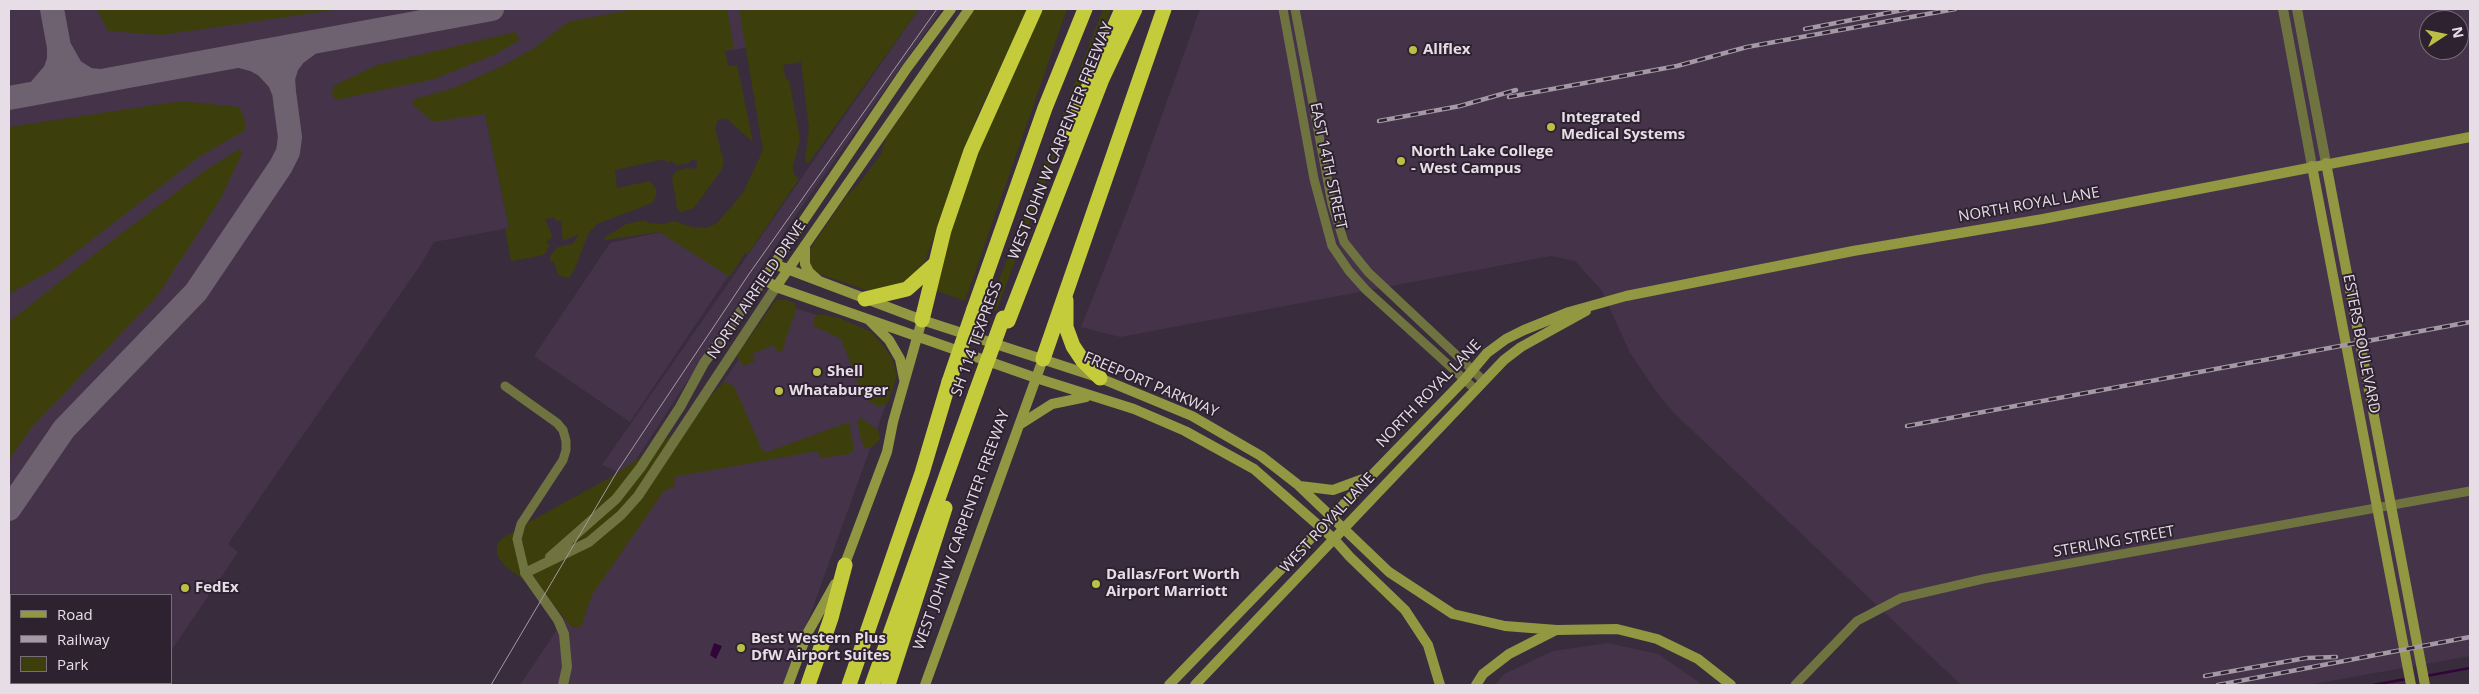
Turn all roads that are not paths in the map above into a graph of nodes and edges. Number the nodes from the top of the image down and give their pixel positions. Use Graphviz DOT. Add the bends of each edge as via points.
graph roads {
  1 [pos="951,9"];
  2 [pos="969,9"];
  3 [pos="1035,9"];
  4 [pos="1085,9"];
  5 [pos="1122,9"];
  6 [pos="1135,9"];
  7 [pos="1164,9"];
  8 [pos="1283,9"];
  9 [pos="1296,9"];
  10 [pos="2298,13"];
  11 [pos="2284,14"];
  12 [pos="2470,136"];
  13 [pos="2326,163"];
  14 [pos="2312,166"];
  15 [pos="805,244"];
  16 [pos="936,263"];
  17 [pos="774,264"];
  18 [pos="786,271"];
  19 [pos="764,279"];
  20 [pos="823,284"];
  21 [pos="776,287"];
  22 [pos="1066,288"];
  23 [pos="865,299"];
  24 [pos="1593,306"];
  25 [pos="866,318"];
  26 [pos="1006,319"];
  27 [pos="922,320"];
  28 [pos="918,336"];
  29 [pos="1043,359"];
  30 [pos="1473,371"];
  31 [pos="1036,378"];
  32 [pos="1100,378"];
  33 [pos="905,380"];
  34 [pos="1466,380"];
  35 [pos="1484,381"];
  36 [pos="505,386"];
  37 [pos="1476,390"];
  38 [pos="980,393"];
  39 [pos="1088,396"];
  40 [pos="1182,412"];
  41 [pos="1019,425"];
  42 [pos="1176,427"];
  43 [pos="1371,476"];
  44 [pos="1300,486"];
  45 [pos="2470,491"];
  46 [pos="2390,506"];
  47 [pos="2377,509"];
  48 [pos="1332,517"];
  49 [pos="1322,528"];
  50 [pos="1344,530"];
  51 [pos="1334,539"];
  52 [pos="546,561"];
  53 [pos="846,565"];
  54 [pos="525,573"];
  55 [pos="1557,630"];
  56 [pos="563,685"];
  57 [pos="788,685"];
  58 [pos="808,685"];
  59 [pos="849,685"];
  60 [pos="872,685"];
  61 [pos="888,685"];
  62 [pos="925,685"];
  63 [pos="1168,685"];
  64 [pos="1194,685"];
  65 [pos="1440,685"];
  66 [pos="1476,685"];
  67 [pos="1731,685"];
  68 [pos="1795,685"];
  69 [pos="2411,685"];
  70 [pos="2425,685"];
  1 -- 17 [label="main road, NORTH AIRFIELD DRIVE" via="907,68"];
  2 -- 15 [label="main road, NORTH AIRFIELD DRIVE"];
  3 -- 16 [label="highway" via="971,151"];
  4 -- 59 [label="highway, WEST JOHN W CARPENTER FREEWAY, bridge" via="1045,108 948,382 922,473"];
  5 -- 26 [label="highway, SH 114 TEXPRESS" via="1080,105"];
  6 -- 26 [label="highway, WEST JOHN W CARPENTER FREEWAY" via="1091,105"];
  7 -- 22 [label="highway"];
  8 -- 34 [label="street, EAST 14TH STREET" via="1314,179 1332,246 1366,290"];
  9 -- 30 [label="street, EAST 14TH STREET" via="1332,204 1344,242 1368,272"];
  10 -- 11 [label="street"];
  10 -- 13 [label="street, ESTERS BOULEVARD"];
  11 -- 14 [label="street, ESTERS BOULEVARD"];
  12 -- 13 [label="main road, NORTH ROYAL LANE"];
  13 -- 14 [label="main road, NORTH ROYAL LANE"];
  13 -- 46 [label="main road, ESTERS BOULEVARD"];
  14 -- 24 [label="main road, NORTH ROYAL LANE" via="2043,219 1843,253 1626,296"];
  14 -- 47 [label="main road, ESTERS BOULEVARD"];
  15 -- 18 [label="main road, NORTH AIRFIELD DRIVE"];
  15 -- 20 [label="main road" via="805,264"];
  16 -- 23 [label="highway" via="907,289"];
  16 -- 27 [label="highway"];
  17 -- 18 [label="main road, FREEPORT PARKWAY"];
  17 -- 19 [label="main road, NORTH AIRFIELD DRIVE"];
  18 -- 20 [label="main road, FREEPORT PARKWAY"];
  18 -- 21 [label="main road, NORTH AIRFIELD DRIVE"];
  19 -- 21 [label="main road, FREEPORT PARKWAY"];
  19 -- 52 [label="street, NORTH AIRFIELD DRIVE" via="704,363 641,468 616,499"];
  20 -- 23 [label="main road, FREEPORT PARKWAY"];
  21 -- 25 [label="main road, FREEPORT PARKWAY"];
  21 -- 52 [label="street, NORTH AIRFIELD DRIVE" via="638,496 589,542"];
  22 -- 29 [label="highway"];
  22 -- 32 [label="highway" via="1066,327 1073,346"];
  23 -- 27 [label="main road, FREEPORT PARKWAY"];
  24 -- 30 [label="main road, NORTH ROYAL LANE" via="1569,312 1506,339 1487,353"];
  24 -- 35 [label="main road, NORTH ROYAL LANE" via="1520,347"];
  25 -- 28 [label="main road, FREEPORT PARKWAY"];
  25 -- 33 [label="main road" via="890,340 900,359"];
  26 -- 38 [label="highway, WEST JOHN W CARPENTER FREEWAY"];
  27 -- 28 [label="main road"];
  27 -- 29 [label="main road, FREEPORT PARKWAY"];
  28 -- 31 [label="main road, FREEPORT PARKWAY"];
  28 -- 33 [label="main road"];
  29 -- 31 [label="main road, WEST JOHN W CARPENTER FREEWAY"];
  29 -- 32 [label="main road, FREEPORT PARKWAY"];
  30 -- 34 [label="main road, NORTH ROYAL LANE"];
  30 -- 35 [label="street, EAST 14TH STREET"];
  31 -- 39 [label="main road, FREEPORT PARKWAY"];
  31 -- 41 [label="main road, WEST JOHN W CARPENTER FREEWAY"];
  32 -- 40 [label="main road, FREEPORT PARKWAY"];
  33 -- 53 [label="main road" via="887,452"];
  34 -- 37 [label="street, EAST 14TH STREET"];
  34 -- 43 [label="main road, NORTH ROYAL LANE"];
  35 -- 37 [label="main road, WEST ROYAL LANE"];
  36 -- 54 [label="street" via="557,423 566,442 563,460 521,524 517,539"];
  37 -- 50 [label="main road, WEST ROYAL LANE"];
  38 -- 60 [label="highway, SH 114 TEXPRESS"];
  38 -- 61 [label="highway, WEST JOHN W CARPENTER FREEWAY"];
  39 -- 41 [label="main road" via="1052,404"];
  39 -- 42 [label="main road, FREEPORT PARKWAY"];
  40 -- 42 [label="main road"];
  40 -- 44 [label="main road, FREEPORT PARKWAY" via="1261,456"];
  41 -- 62 [label="main road, WEST JOHN W CARPENTER FREEWAY"];
  42 -- 49 [label="main road, FREEPORT PARKWAY" via="1254,469"];
  43 -- 44 [label="main road" via="1333,490"];
  43 -- 48 [label="main road, NORTH ROYAL LANE"];
  44 -- 48 [label="main road, FREEPORT PARKWAY"];
  45 -- 46 [label="street, STERLING STREET"];
  46 -- 47 [label="street, STERLING STREET"];
  46 -- 70 [label="main road, ESTERS BOULEVARD"];
  47 -- 68 [label="street, STERLING STREET" via="1983,579 1901,598 1857,621"];
  47 -- 69 [label="main road, ESTERS BOULEVARD"];
  48 -- 49 [label="main road, WEST ROYAL LANE"];
  48 -- 50 [label="main road, FREEPORT PARKWAY"];
  49 -- 51 [label="main road, FREEPORT PARKWAY"];
  49 -- 63 [label="main road, WEST ROYAL LANE"];
  50 -- 51 [label="main road, WEST ROYAL LANE"];
  50 -- 55 [label="main road, FREEPORT PARKWAY" via="1389,572 1453,614 1505,626"];
  51 -- 64 [label="main road, WEST ROYAL LANE"];
  51 -- 65 [label="main road, FREEPORT PARKWAY" via="1405,610 1428,645"];
  52 -- 54 [label="street, NORTH AIRFIELD DRIVE"];
  53 -- 57 [label="main road" via="806,634"];
  53 -- 58 [label="highway"];
  54 -- 56 [label="street" via="564,634 567,667"];
  55 -- 66 [label="main road" via="1509,654 1484,674"];
  55 -- 67 [label="main road, FREEPORT PARKWAY" via="1616,629 1657,639 1698,659"];
}
